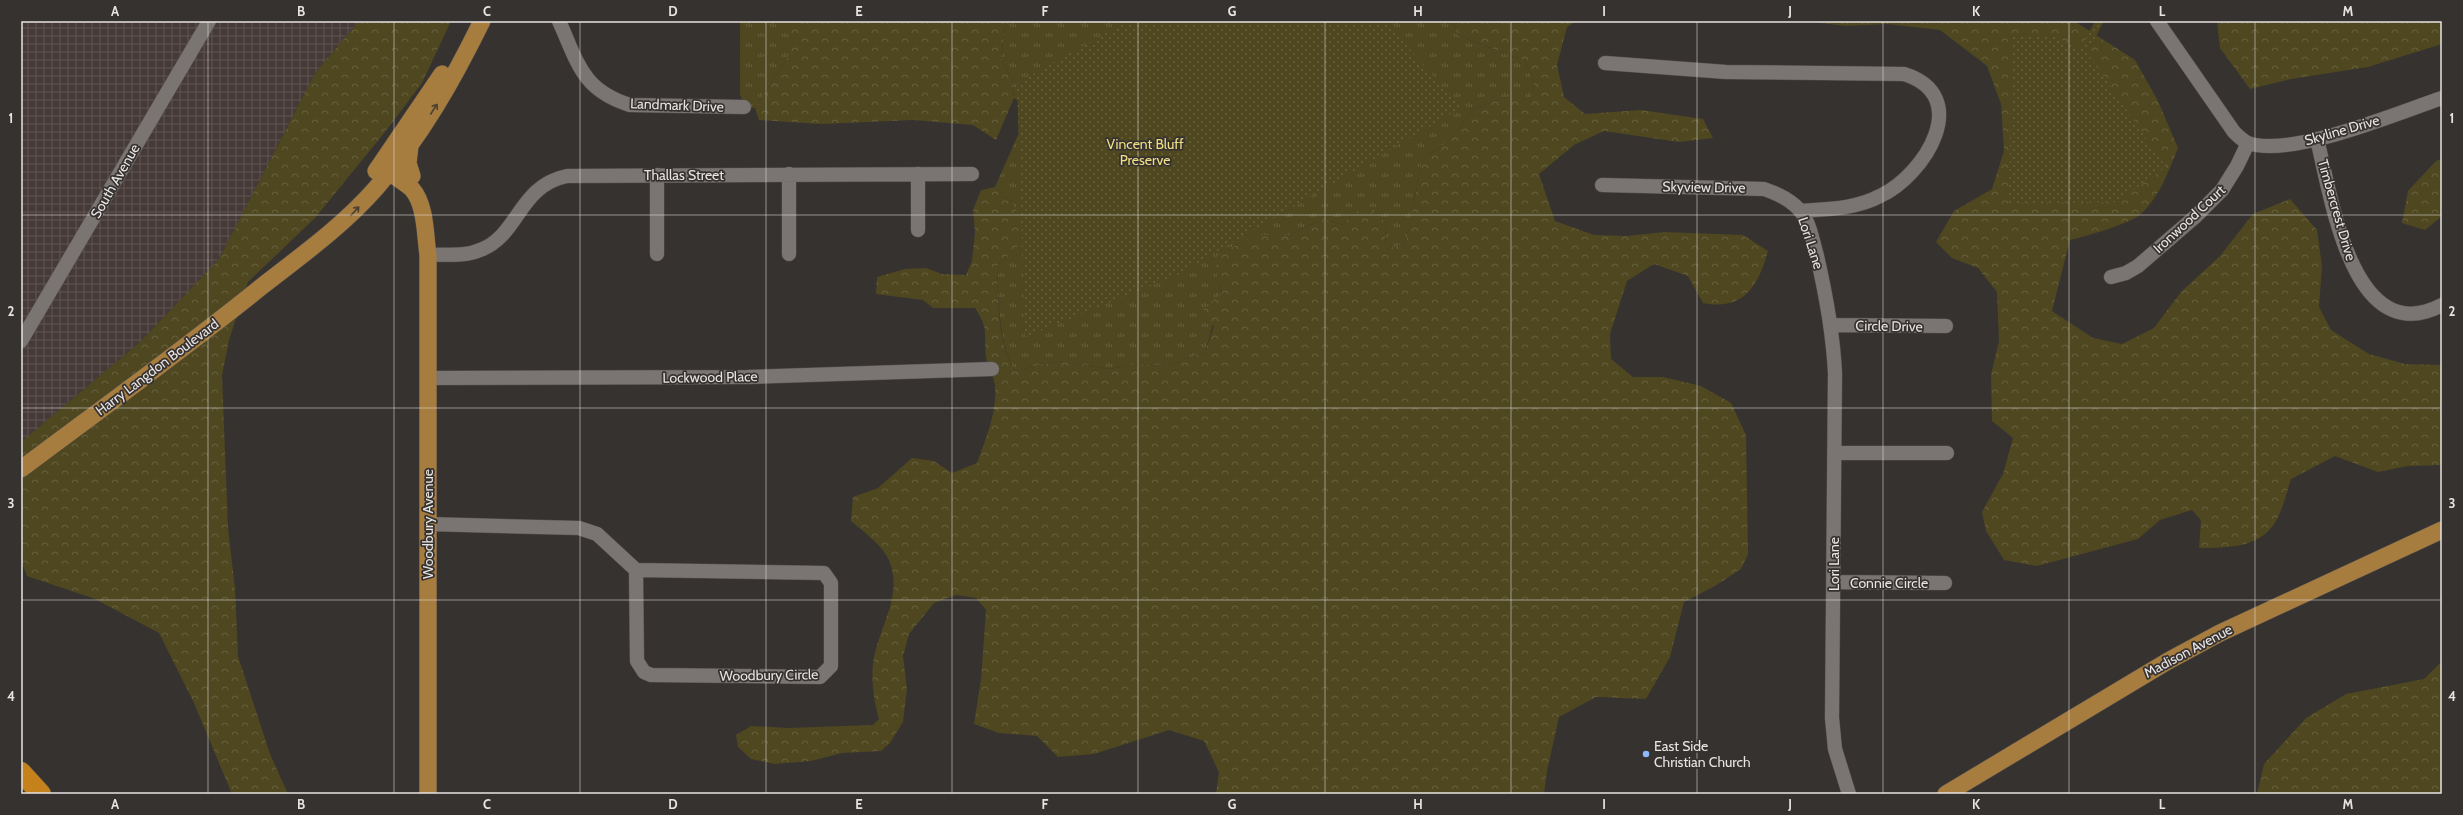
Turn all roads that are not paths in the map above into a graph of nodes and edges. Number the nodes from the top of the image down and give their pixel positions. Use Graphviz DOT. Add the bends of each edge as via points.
graph roads {
  1 [pos="209,21"];
  2 [pos="470,21"];
  3 [pos="482,21"];
  4 [pos="559,21"];
  5 [pos="2157,21"];
  6 [pos="1605,63"];
  7 [pos="2442,98"];
  8 [pos="744,107"];
  9 [pos="2317,140"];
  10 [pos="2248,143"];
  11 [pos="410,146"];
  12 [pos="390,166"];
  13 [pos="789,174"];
  14 [pos="918,174"];
  15 [pos="972,174"];
  16 [pos="657,175"];
  17 [pos="411,182"];
  18 [pos="1602,185"];
  19 [pos="375,190"];
  20 [pos="1800,211"];
  21 [pos="918,230"];
  22 [pos="657,254"];
  23 [pos="789,254"];
  24 [pos="428,255"];
  25 [pos="292,263"];
  26 [pos="2111,277"];
  27 [pos="2442,305"];
  28 [pos="1831,325"];
  29 [pos="1946,326"];
  30 [pos="21,341"];
  31 [pos="992,369"];
  32 [pos="427,378"];
  33 [pos="1835,453"];
  34 [pos="1947,453"];
  35 [pos="21,469"];
  36 [pos="427,524"];
  37 [pos="2442,530"];
  38 [pos="636,570"];
  39 [pos="1834,582"];
  40 [pos="1945,583"];
  41 [pos="21,772"];
  42 [pos="41,794"];
  43 [pos="428,794"];
  44 [pos="1849,794"];
  45 [pos="1946,794"];
  1 -- 30 [label="street, South Avenue"];
  2 -- 12 [label="main road, Harry Langdon Boulevard"];
  11 -- 3 [label="main road, Harry Langdon Boulevard, one-way" via="455,74"];
  4 -- 8 [label="street, Landmark Drive" via="589,82 612,100 630,105"];
  5 -- 10 [label="street" via="2234,132"];
  6 -- 20 [label="street, Lori Lane" via="1726,72 1904,74 1926,84 1938,102 1940,123 1929,149 1911,174 1881,196 1855,206"];
  7 -- 9 [label="street, Skyline Drive"];
  9 -- 10 [label="street, Skyline Drive" via="2274,146"];
  9 -- 27 [label="street, Timbercrest Drive" via="2344,243 2351,262 2372,295 2383,305 2404,314 2419,314"];
  10 -- 26 [label="street, Ironwood Court" via="2231,177 2212,202 2138,266"];
  11 -- 12 [label="main road, Harry Langdon Boulevard"];
  11 -- 17 [label="main road" via="408,163"];
  12 -- 17 [label="main road, Woodbury Avenue"];
  12 -- 19 [label="main road, Harry Langdon Boulevard"];
  12 -- 25 [label="main road, Harry Langdon Boulevard"];
  13 -- 14 [label="street, Thallas Street"];
  13 -- 16 [label="street, Thallas Street"];
  13 -- 23 [label="street"];
  14 -- 15 [label="street, Thallas Street"];
  14 -- 21 [label="street"];
  16 -- 22 [label="street"];
  16 -- 24 [label="street, Thallas Street" via="555,178 538,188 500,237 486,248 468,254"];
  17 -- 19 [label="main road" via="392,184"];
  17 -- 24 [label="main road, Woodbury Avenue" via="424,188 431,209 432,225"];
  18 -- 20 [label="street, Skyview Drive" via="1758,188 1780,194"];
  25 -- 19 [label="main road, Harry Langdon Boulevard, one-way" via="328,235"];
  20 -- 28 [label="street, Lori Lane" via="1815,247"];
  24 -- 32 [label="main road, Woodbury Avenue"];
  25 -- 35 [label="main road, Harry Langdon Boulevard"];
  28 -- 29 [label="street, Circle Drive"];
  28 -- 33 [label="street, Lori Lane" via="1835,373"];
  31 -- 32 [label="street, Lockwood Place" via="747,377"];
  32 -- 36 [label="main road, Woodbury Avenue"];
  33 -- 34 [label="street"];
  33 -- 39 [label="street, Lori Lane"];
  36 -- 38 [label="street" via="579,528 598,534"];
  36 -- 43 [label="main road, Woodbury Avenue"];
  37 -- 45 [label="main road, Madison Avenue" via="2220,633"];
  38 -- 38 [label="street, Woodbury Circle" via="637,661 644,672 651,675 820,677 830,666 832,583 824,573"];
  39 -- 40 [label="street, Connie Circle"];
  39 -- 44 [label="street, Lori Lane" via="1834,739"];
  41 -- 42 [label="highway"];
}
